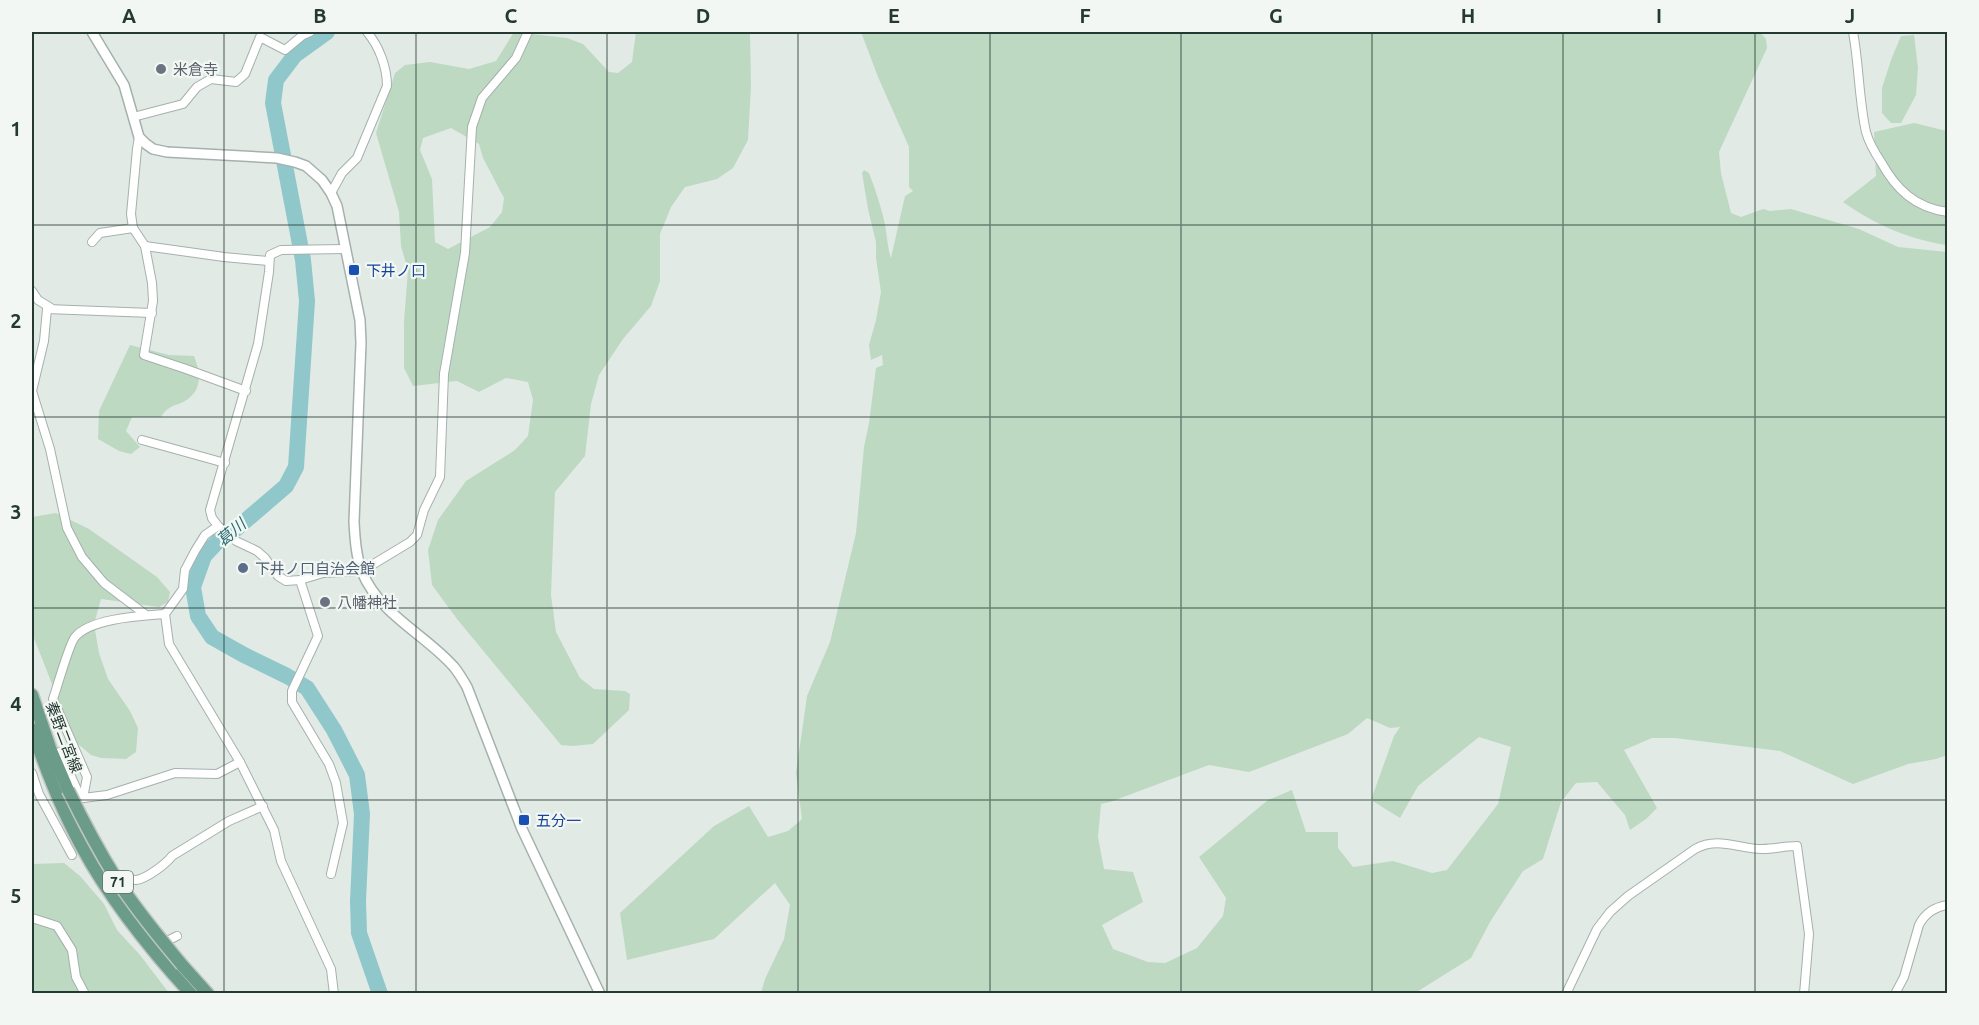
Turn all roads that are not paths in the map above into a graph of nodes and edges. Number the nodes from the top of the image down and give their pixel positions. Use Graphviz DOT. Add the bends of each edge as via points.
graph roads {
  1 [pos="93,32"];
  2 [pos="310,32"];
  3 [pos="367,32"];
  4 [pos="528,32"];
  5 [pos="1853,32"];
  6 [pos="133,117"];
  7 [pos="139,137"];
  8 [pos="332,193"];
  9 [pos="1947,212"];
  10 [pos="133,228"];
  11 [pos="92,242"];
  12 [pos="145,246"];
  13 [pos="346,249"];
  14 [pos="268,261"];
  15 [pos="32,291"];
  16 [pos="52,309"];
  17 [pos="152,313"];
  18 [pos="246,391"];
  19 [pos="142,440"];
  20 [pos="225,463"];
  21 [pos="219,526"];
  22 [pos="362,570"];
  23 [pos="300,580"];
  24 [pos="165,614"];
  25 [pos="147,615"];
  26 [pos="32,695"];
  27 [pos="32,729"];
  28 [pos="60,752"];
  29 [pos="240,762"];
  30 [pos="32,773"];
  31 [pos="59,791"];
  32 [pos="39,794"];
  33 [pos="83,798"];
  34 [pos="263,806"];
  35 [pos="72,855"];
  36 [pos="331,874"];
  37 [pos="1947,905"];
  38 [pos="32,918"];
  39 [pos="177,936"];
  40 [pos="85,993"];
  41 [pos="191,993"];
  42 [pos="208,993"];
  43 [pos="334,993"];
  44 [pos="600,993"];
  45 [pos="1566,993"];
  46 [pos="1804,993"];
  47 [pos="1895,993"];
  1 -- 6 [label="street" via="124,85"];
  2 -- 6 [label="street" via="285,50 260,37 245,74 236,82 211,79 197,87 183,104"];
  3 -- 8 [label="street" via="376,43 387,86 357,158 342,173"];
  4 -- 22 [label="street" via="516,58 482,98 472,127 467,233 444,374 440,477 417,534"];
  5 -- 9 [label="street" via="1867,134 1874,151 1903,193 1927,208"];
  6 -- 7 [label="street"];
  7 -- 8 [label="street" via="153,148 167,152 295,162 306,166"];
  7 -- 10 [label="street"];
  8 -- 13 [label="street"];
  10 -- 11 [label="street" via="100,233"];
  10 -- 12 [label="street"];
  12 -- 14 [label="street"];
  12 -- 17 [label="street" via="152,283"];
  13 -- 14 [label="street" via="281,250 270,255"];
  13 -- 22 [label="street" via="360,320 354,522"];
  14 -- 18 [label="street" via="258,344"];
  15 -- 16 [label="street"];
  16 -- 17 [label="street"];
  16 -- 25 [label="street" via="47,309 32,391 50,449 67,528 81,557 104,583"];
  17 -- 18 [label="street" via="144,355"];
  18 -- 20 [label="street"];
  19 -- 20 [label="street"];
  20 -- 21 [label="street" via="210,510"];
  21 -- 23 [label="street" via="236,541 257,551 278,576 286,581"];
  21 -- 24 [label="street" via="205,535 195,551 185,570 183,589"];
  22 -- 23 [label="street" via="323,573"];
  22 -- 44 [label="street" via="380,602 454,667 467,687 522,829"];
  23 -- 36 [label="street" via="318,636 293,688 292,702 336,783 343,823"];
  24 -- 25 [label="street"];
  24 -- 29 [label="street" via="169,644"];
  25 -- 33 [label="street" via="101,623 74,638 53,699 87,777"];
  26 -- 31 [label="main road, 秦野二宮線 / 71"];
  27 -- 31 [label="main road, 秦野二宮線 / 71"];
  28 -- 33 [label="street"];
  29 -- 33 [label="street" via="217,774 175,773 107,795"];
  29 -- 34 [label="street"];
  30 -- 32 [label="street"];
  31 -- 32 [label="street"];
  31 -- 41 [label="main road, 71" via="82,847 116,902"];
  31 -- 42 [label="main road, 71, bridge" via="137,909"];
  32 -- 35 [label="street"];
  34 -- 39 [label="street" via="229,821 140,880 119,877 120,895 157,946"];
  34 -- 43 [label="street" via="281,861 331,969"];
  37 -- 47 [label="street" via="1922,918 1904,977"];
  38 -- 40 [label="street" via="57,926 72,950 76,976"];
  45 -- 46 [label="street" via="1597,929 1614,908 1695,849 1720,842 1762,849 1797,846 1809,934"];
}
